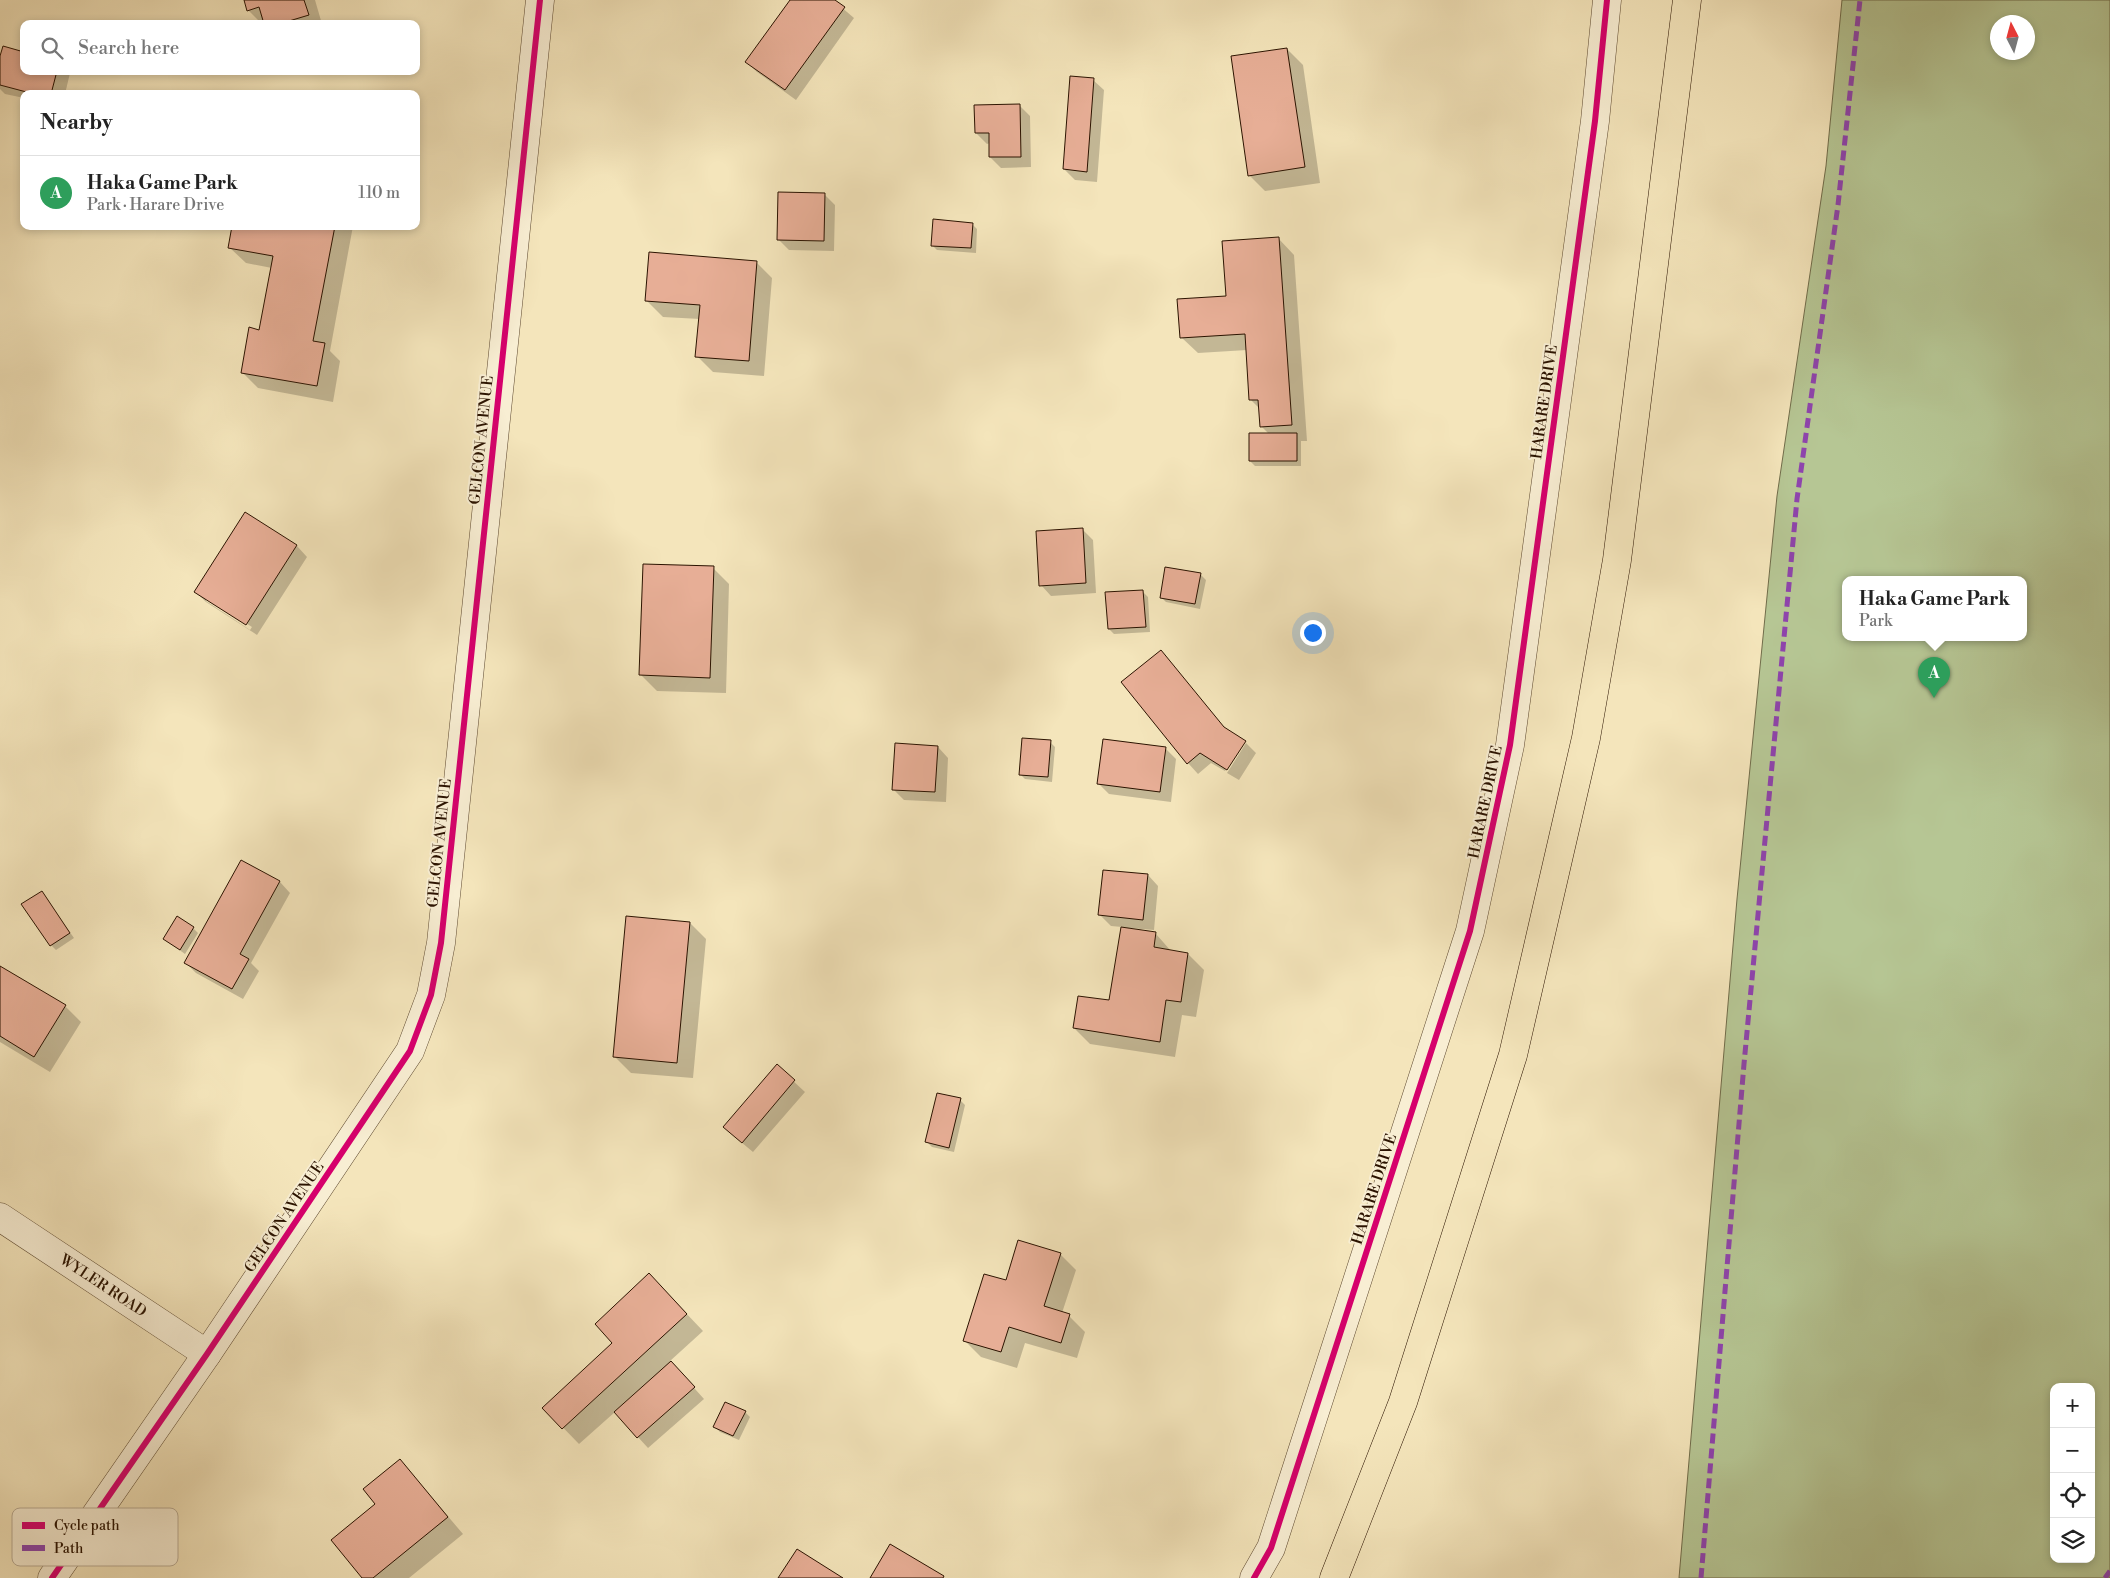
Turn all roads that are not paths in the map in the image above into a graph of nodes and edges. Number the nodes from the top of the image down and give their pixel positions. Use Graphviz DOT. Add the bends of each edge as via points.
graph roads {
  1 [pos="540,0"];
  2 [pos="1607,0"];
  3 [pos="1687,0"];
  4 [pos="0,1217"];
  5 [pos="207,1354"];
  6 [pos="100,1508"];
  7 [pos="60,1566"];
  8 [pos="52,1578"];
  9 [pos="1254,1578"];
  10 [pos="1334,1578"];
  1 -- 5 [label="street, GELCON AVENUE" via="442,933 430,995 410,1051"];
  2 -- 9 [label="street, HARARE DRIVE" via="1595,121 1510,745 1470,931 1271,1548"];
  3 -- 10 [label="main road" via="1617,560 1586,738 1513,1055 1403,1402"];
  4 -- 5 [label="street, WYLER ROAD"];
  5 -- 6 [label="street, GELCON AVENUE"];
  7 -- 8 [label="street, GELCON AVENUE"];
}
